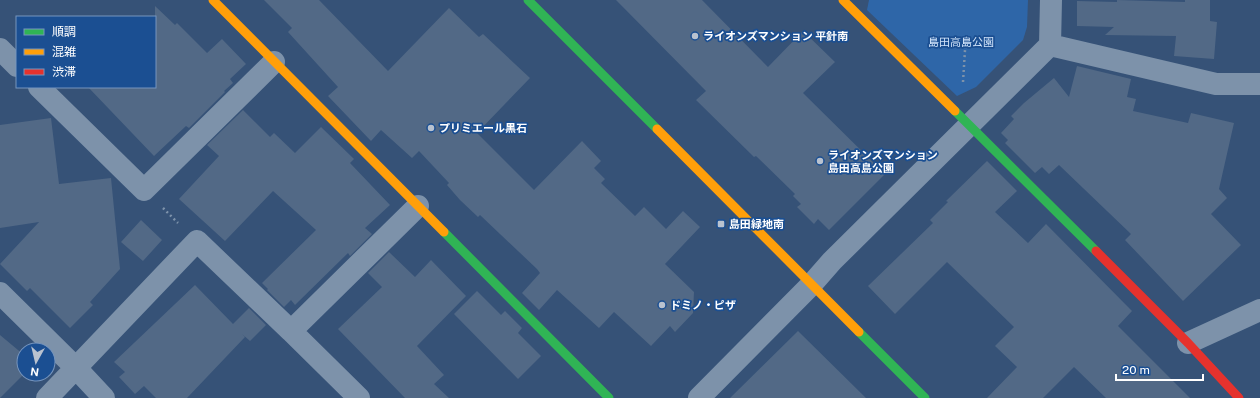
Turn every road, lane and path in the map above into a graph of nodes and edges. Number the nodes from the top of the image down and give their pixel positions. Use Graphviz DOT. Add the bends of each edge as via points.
graph roads {
  1 [pos="213,0"];
  2 [pos="528,0"];
  3 [pos="1051,0"];
  4 [pos="845,1"];
  5 [pos="1050,45"];
  6 [pos="0,49"];
  7 [pos="965,50"];
  8 [pos="274,62"];
  9 [pos="16,65"];
  10 [pos="1260,84"];
  11 [pos="963,86"];
  12 [pos="40,88"];
  13 [pos="968,125"];
  14 [pos="144,190"];
  15 [pos="418,206"];
  16 [pos="197,241"];
  17 [pos="811,285"];
  18 [pos="0,293"];
  19 [pos="1260,310"];
  20 [pos="291,331"];
  21 [pos="1188,343"];
  22 [pos="76,368"];
  23 [pos="47,398"];
  24 [pos="104,398"];
  25 [pos="358,398"];
  26 [pos="609,398"];
  27 [pos="700,398"];
  28 [pos="925,398"];
  29 [pos="1239,398"];
  1 -- 8 [label="street"];
  2 -- 17 [label="street"];
  3 -- 5 [label="street"];
  4 -- 13 [label="street"];
  5 -- 10 [label="street" via="1216,84"];
  5 -- 13 [label="street"];
  6 -- 9 [label="street"];
  7 -- 11 [label="path"];
  8 -- 14 [label="street"];
  8 -- 15 [label="street"];
  12 -- 14 [label="street"];
  13 -- 17 [label="street"];
  13 -- 21 [label="street"];
  14 -- 16 [label="path"];
  15 -- 20 [label="street"];
  15 -- 26 [label="street"];
  16 -- 20 [label="street"];
  16 -- 22 [label="street"];
  17 -- 27 [label="street"];
  17 -- 28 [label="street"];
  18 -- 22 [label="street"];
  19 -- 21 [label="street"];
  20 -- 25 [label="street"];
  21 -- 29 [label="street"];
  22 -- 23 [label="street"];
  22 -- 24 [label="street"];
}
